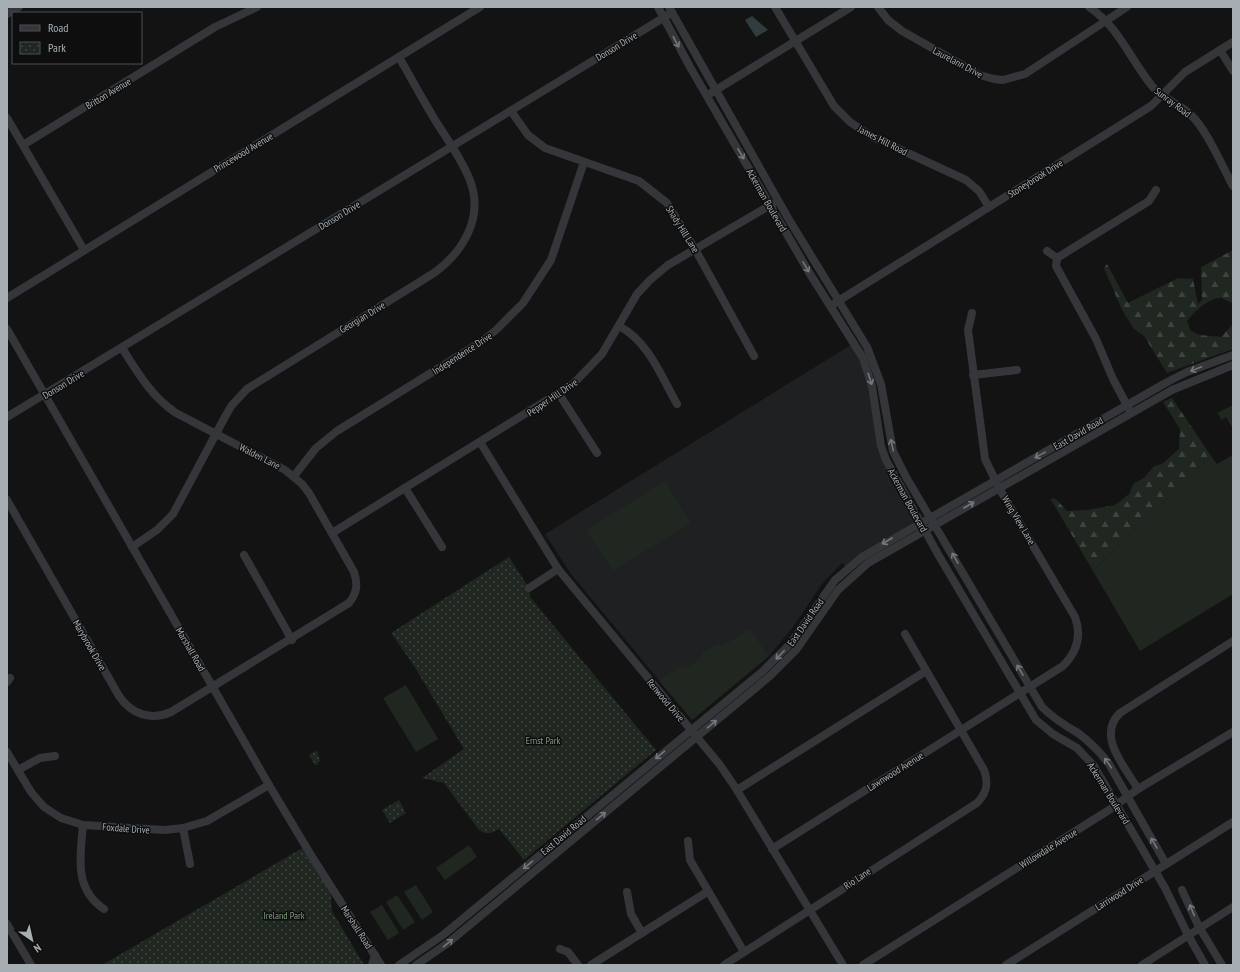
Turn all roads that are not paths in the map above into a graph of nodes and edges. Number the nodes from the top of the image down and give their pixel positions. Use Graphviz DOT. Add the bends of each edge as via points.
graph roads {
  1 [pos="19,7"];
  2 [pos="257,7"];
  3 [pos="480,7"];
  4 [pos="658,7"];
  5 [pos="775,7"];
  6 [pos="851,7"];
  7 [pos="878,7"];
  8 [pos="1089,7"];
  9 [pos="1127,7"];
  10 [pos="670,10"];
  11 [pos="7,14"];
  12 [pos="663,17"];
  13 [pos="1106,21"];
  14 [pos="796,42"];
  15 [pos="1233,42"];
  16 [pos="1220,50"];
  17 [pos="399,57"];
  18 [pos="1233,71"];
  19 [pos="715,91"];
  20 [pos="706,96"];
  21 [pos="1162,96"];
  22 [pos="511,110"];
  23 [pos="7,118"];
  24 [pos="23,145"];
  25 [pos="452,147"];
  26 [pos="584,162"];
  27 [pos="1233,186"];
  28 [pos="1156,190"];
  29 [pos="778,201"];
  30 [pos="770,205"];
  31 [pos="989,207"];
  32 [pos="695,249"];
  33 [pos="84,250"];
  34 [pos="1047,251"];
  35 [pos="1057,258"];
  36 [pos="7,298"];
  37 [pos="839,300"];
  38 [pos="830,306"];
  39 [pos="972,313"];
  40 [pos="619,326"];
  41 [pos="7,329"];
  42 [pos="122,348"];
  43 [pos="754,356"];
  44 [pos="1233,356"];
  45 [pos="1233,365"];
  46 [pos="1017,370"];
  47 [pos="973,375"];
  48 [pos="559,394"];
  49 [pos="1165,394"];
  50 [pos="45,396"];
  51 [pos="677,404"];
  52 [pos="1128,404"];
  53 [pos="1131,414"];
  54 [pos="7,418"];
  55 [pos="216,434"];
  56 [pos="480,442"];
  57 [pos="597,453"];
  58 [pos="294,476"];
  59 [pos="995,480"];
  60 [pos="405,488"];
  61 [pos="999,488"];
  62 [pos="7,500"];
  63 [pos="929,517"];
  64 [pos="920,522"];
  65 [pos="935,525"];
  66 [pos="925,530"];
  67 [pos="332,533"];
  68 [pos="132,546"];
  69 [pos="442,547"];
  70 [pos="244,555"];
  71 [pos="558,569"];
  72 [pos="529,588"];
  73 [pos="354,597"];
  74 [pos="905,634"];
  75 [pos="292,640"];
  76 [pos="1233,641"];
  77 [pos="926,671"];
  78 [pos="1030,686"];
  79 [pos="213,688"];
  80 [pos="1019,694"];
  81 [pos="961,730"];
  82 [pos="1233,732"];
  83 [pos="693,734"];
  84 [pos="7,752"];
  85 [pos="55,756"];
  86 [pos="18,770"];
  87 [pos="270,785"];
  88 [pos="1138,789"];
  89 [pos="737,790"];
  90 [pos="1127,796"];
  91 [pos="1116,805"];
  92 [pos="1233,822"];
  93 [pos="83,825"];
  94 [pos="183,828"];
  95 [pos="565,833"];
  96 [pos="571,840"];
  97 [pos="688,840"];
  98 [pos="772,849"];
  99 [pos="190,864"];
  100 [pos="1166,864"];
  101 [pos="1155,871"];
  102 [pos="1182,890"];
  103 [pos="627,892"];
  104 [pos="707,892"];
  105 [pos="1233,907"];
  106 [pos="104,909"];
  107 [pos="809,911"];
  108 [pos="7,924"];
  109 [pos="1200,928"];
  110 [pos="642,932"];
  111 [pos="1188,936"];
  112 [pos="560,949"];
  113 [pos="744,952"];
  114 [pos="375,955"];
  115 [pos="31,965"];
  116 [pos="372,965"];
  117 [pos="381,965"];
  118 [pos="399,965"];
  119 [pos="416,965"];
  120 [pos="578,965"];
  121 [pos="591,965"];
  122 [pos="724,965"];
  123 [pos="843,965"];
  124 [pos="863,965"];
  125 [pos="1006,965"];
  126 [pos="1142,965"];
  127 [pos="1205,965"];
  128 [pos="1222,965"];
  1 -- 11 [label="street"];
  2 -- 24 [label="street, Britton Avenue" via="215,27"];
  3 -- 17 [label="street, Princewood Avenue"];
  4 -- 12 [label="street, Ackerman Boulevard"];
  5 -- 14 [label="street, James Hill Road"];
  6 -- 14 [label="street"];
  7 -- 13 [label="street, Laurelann Drive" via="888,20 902,31 972,72 994,79 1009,79 1024,74"];
  8 -- 13 [label="street, Sunray Road"];
  9 -- 13 [label="street, Laurelann Drive"];
  10 -- 12 [label="street, Donson Drive"];
  10 -- 19 [label="street, Ackerman Boulevard"];
  12 -- 20 [label="street, Ackerman Boulevard, one-way"];
  12 -- 22 [label="street, Donson Drive"];
  13 -- 21 [label="street, Sunray Road" via="1118,34 1147,80"];
  14 -- 19 [label="street"];
  14 -- 31 [label="street, James Hill Road" via="824,92 850,122 871,136 966,180 979,191"];
  15 -- 16 [label="street, Stoneybrook Drive"];
  16 -- 18 [label="street"];
  16 -- 21 [label="street, Stoneybrook Drive" via="1185,72"];
  17 -- 25 [label="street, Georgian Drive"];
  17 -- 33 [label="street, Princewood Avenue"];
  19 -- 20 [label="street"];
  19 -- 29 [label="street, Ackerman Boulevard"];
  20 -- 30 [label="street, Ackerman Boulevard, one-way"];
  21 -- 27 [label="street, Sunray Road" via="1183,108 1196,120"];
  21 -- 31 [label="street, Stoneybrook Drive" via="1151,106"];
  22 -- 25 [label="street, Donson Drive"];
  22 -- 26 [label="street, Shady Hill Lane" via="536,142 554,152"];
  23 -- 24 [label="street"];
  24 -- 33 [label="street"];
  25 -- 42 [label="street, Donson Drive"];
  25 -- 55 [label="street, Georgian Drive" via="470,179 474,208 467,238 453,258 434,273 247,388 232,405"];
  26 -- 32 [label="street, Shady Hill Lane" via="626,176 654,191 674,213"];
  26 -- 58 [label="street, Independence Drive" via="550,260 532,292 519,308 481,342 326,439"];
  28 -- 35 [label="street" via="1149,201"];
  29 -- 30 [label="street, Pepper Hill Drive"];
  29 -- 37 [label="street, Ackerman Boulevard"];
  30 -- 32 [label="street, Pepper Hill Drive"];
  30 -- 38 [label="street, Ackerman Boulevard, one-way"];
  31 -- 37 [label="street, Stoneybrook Drive"];
  32 -- 40 [label="street, Pepper Hill Drive" via="668,265 650,280 638,294"];
  32 -- 43 [label="street, Shady Hill Lane"];
  33 -- 36 [label="street, Princewood Avenue"];
  34 -- 35 [label="street"];
  35 -- 52 [label="street" via="1056,266"];
  37 -- 38 [label="street, Stoneybrook Drive"];
  63 -- 37 [label="street, Ackerman Boulevard, one-way" via="893,451 889,419 875,364"];
  38 -- 64 [label="street, Ackerman Boulevard, one-way" via="863,358 872,386 883,452"];
  39 -- 47 [label="street, Wing View Lane" via="968,330"];
  40 -- 48 [label="street, Pepper Hill Drive" via="593,365"];
  40 -- 51 [label="street" via="641,342"];
  41 -- 50 [label="street, Marshall Road"];
  42 -- 50 [label="street, Donson Drive"];
  42 -- 55 [label="street, Walden Lane" via="156,398 176,413"];
  44 -- 52 [label="street, East David Road, one-way" via="1187,372"];
  45 -- 49 [label="street, East David Road"];
  46 -- 47 [label="street"];
  47 -- 59 [label="street, Wing View Lane" via="982,450"];
  48 -- 56 [label="street, Pepper Hill Drive"];
  48 -- 57 [label="street"];
  49 -- 52 [label="street" via="1140,404"];
  49 -- 53 [label="street, East David Road"];
  50 -- 54 [label="street, Donson Drive"];
  50 -- 68 [label="street, Marshall Road"];
  52 -- 53 [label="street"];
  52 -- 59 [label="street, East David Road, one-way"];
  53 -- 61 [label="street, East David Road"];
  55 -- 58 [label="street, Walden Lane" via="276,464"];
  55 -- 68 [label="street, Georgian Drive" via="173,514 157,530"];
  56 -- 60 [label="street, Pepper Hill Drive"];
  56 -- 71 [label="street, Renwood Drive"];
  58 -- 67 [label="street, Walden Lane" via="309,493"];
  59 -- 61 [label="street, Wing View Lane"];
  59 -- 63 [label="street, East David Road"];
  60 -- 67 [label="street, Pepper Hill Drive"];
  60 -- 69 [label="street"];
  65 -- 61 [label="street, East David Road, one-way"];
  61 -- 78 [label="street, Wing View Lane" via="1078,624 1076,648 1069,660"];
  62 -- 79 [label="street, Marybrook Drive" via="128,706 144,715 159,716"];
  63 -- 64 [label="street, East David Road"];
  63 -- 65 [label="street, Ackerman Boulevard"];
  64 -- 66 [label="street, Ackerman Boulevard"];
  64 -- 83 [label="street, East David Road, one-way" via="847,569 824,594 782,653"];
  65 -- 66 [label="street, East David Road"];
  78 -- 65 [label="street, Ackerman Boulevard, one-way"];
  66 -- 80 [label="street, Ackerman Boulevard"];
  83 -- 66 [label="street, East David Road, one-way" via="785,663 836,594 853,576 868,563"];
  67 -- 73 [label="street, Walden Lane" via="354,572 357,586"];
  68 -- 79 [label="street, Marshall Road"];
  70 -- 75 [label="street"];
  71 -- 72 [label="street"];
  71 -- 83 [label="street, Renwood Drive"];
  73 -- 75 [label="street, Marybrook Drive" via="345,607"];
  74 -- 77 [label="street"];
  75 -- 79 [label="street, Marybrook Drive"];
  76 -- 88 [label="street" via="1120,713 1112,722 1109,734 1113,747"];
  77 -- 81 [label="street"];
  77 -- 89 [label="street"];
  78 -- 80 [label="street, Wing View Lane"];
  90 -- 78 [label="street, Ackerman Boulevard, one-way" via="1099,751 1052,717"];
  79 -- 87 [label="street, Marshall Road"];
  80 -- 81 [label="street, Lawnwood Avenue"];
  80 -- 91 [label="street, Ackerman Boulevard" via="1043,727 1085,755"];
  81 -- 98 [label="street, Lawnwood Avenue"];
  81 -- 107 [label="street, Rio Lane" via="986,776 986,788 977,803"];
  82 -- 88 [label="street, Willowdale Avenue"];
  83 -- 89 [label="street, Renwood Drive" via="720,765"];
  83 -- 95 [label="street, East David Road, one-way"];
  96 -- 83 [label="street, East David Road, one-way"];
  84 -- 86 [label="street, Foxdale Drive"];
  85 -- 86 [label="street" via="40,758"];
  86 -- 93 [label="street, Foxdale Drive" via="31,792 44,807 61,818"];
  87 -- 94 [label="street, Foxdale Drive" via="207,821"];
  87 -- 114 [label="street, Marshall Road"];
  88 -- 90 [label="street, Willowdale Avenue"];
  89 -- 98 [label="street, Renwood Drive"];
  90 -- 91 [label="street, Willowdale Avenue"];
  100 -- 90 [label="street, Ackerman Boulevard, one-way"];
  91 -- 101 [label="street, Ackerman Boulevard"];
  91 -- 124 [label="street, Willowdale Avenue"];
  92 -- 100 [label="street, Larriwood Drive"];
  93 -- 94 [label="street, Foxdale Drive" via="165,830"];
  93 -- 106 [label="street" via="80,864 82,882 90,896"];
  94 -- 99 [label="street"];
  95 -- 96 [label="street"];
  95 -- 118 [label="street, East David Road, one-way" via="443,935"];
  119 -- 96 [label="street, East David Road, one-way" via="448,943"];
  97 -- 104 [label="street" via="690,860"];
  98 -- 107 [label="street, Renwood Drive"];
  100 -- 101 [label="street, Larriwood Drive"];
  101 -- 111 [label="street, Ackerman Boulevard"];
  101 -- 125 [label="street, Larriwood Drive"];
  109 -- 102 [label="street, one-way"];
  103 -- 110 [label="street" via="631,914"];
  104 -- 110 [label="street"];
  104 -- 113 [label="street"];
  105 -- 109 [label="street"];
  107 -- 113 [label="street, Rio Lane"];
  107 -- 123 [label="street, Renwood Drive"];
  108 -- 115 [label="street"];
  109 -- 111 [label="street"];
  109 -- 128 [label="street"];
  110 -- 121 [label="street"];
  111 -- 126 [label="street"];
  111 -- 127 [label="street, Ackerman Boulevard"];
  112 -- 120 [label="street" via="568,952"];
  113 -- 122 [label="street, Rio Lane"];
  114 -- 116 [label="street"];
  114 -- 117 [label="street, Marshall Road"];
}
